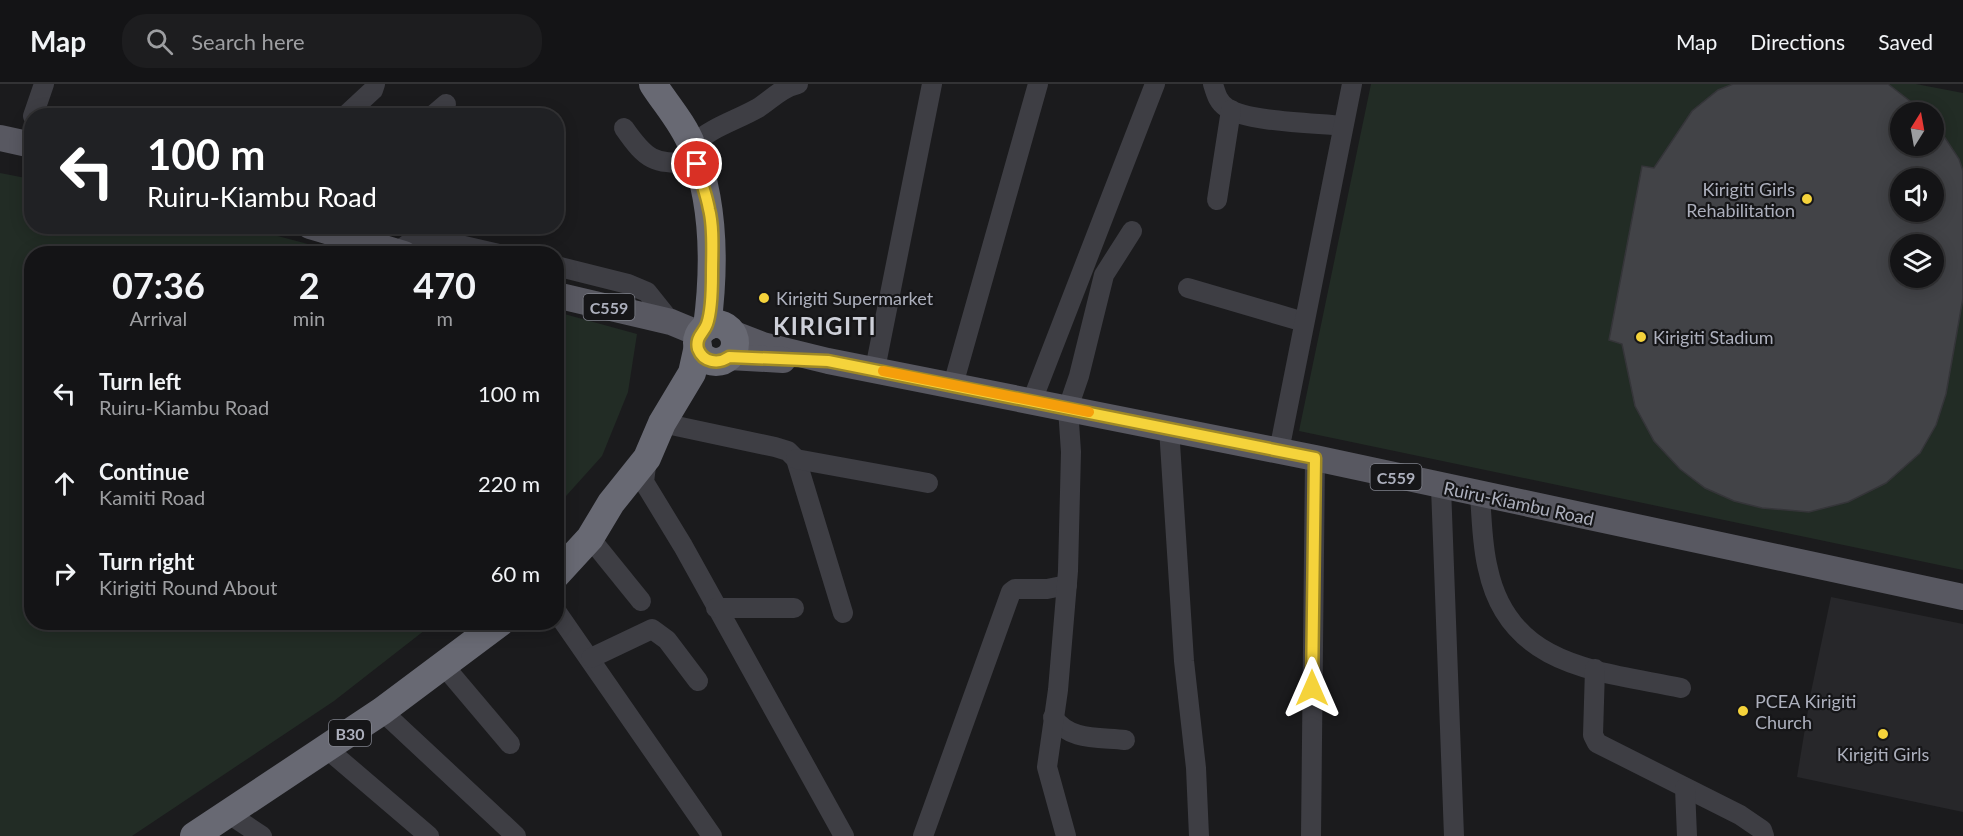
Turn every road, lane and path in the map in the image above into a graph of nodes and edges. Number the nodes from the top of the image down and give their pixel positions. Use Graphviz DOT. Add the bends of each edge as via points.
graph roads {
  1 [pos="44,84"];
  2 [pos="375,84"];
  3 [pos="653,84"];
  4 [pos="798,84"];
  5 [pos="932,84"];
  6 [pos="1038,84"];
  7 [pos="1155,84"];
  8 [pos="1213,84"];
  9 [pos="1352,84"];
  10 [pos="36,108"];
  11 [pos="354,108"];
  12 [pos="1231,110"];
  13 [pos="1343,126"];
  14 [pos="624,128"];
  15 [pos="694,154"];
  16 [pos="1217,200"];
  17 [pos="1132,231"];
  18 [pos="340,234"];
  19 [pos="378,246"];
  20 [pos="407,246"];
  21 [pos="464,246"];
  22 [pos="564,269"];
  23 [pos="1188,288"];
  24 [pos="564,297"];
  25 [pos="666,321"];
  26 [pos="1304,322"];
  27 [pos="716,341"];
  28 [pos="874,369"];
  29 [pos="953,385"];
  30 [pos="1032,401"];
  31 [pos="1068,408"];
  32 [pos="665,418"];
  33 [pos="1169,428"];
  34 [pos="1279,451"];
  35 [pos="647,458"];
  36 [pos="1315,458"];
  37 [pos="796,459"];
  38 [pos="928,483"];
  39 [pos="1441,487"];
  40 [pos="1480,496"];
  41 [pos="590,538"];
  42 [pos="564,566"];
  43 [pos="1067,585"];
  44 [pos="1963,597"];
  45 [pos="641,601"];
  46 [pos="716,608"];
  47 [pos="794,608"];
  48 [pos="843,613"];
  49 [pos="564,622"];
  50 [pos="491,630"];
  51 [pos="591,658"];
  52 [pos="444,666"];
  53 [pos="1595,669"];
  54 [pos="698,681"];
  55 [pos="1681,688"];
  56 [pos="382,711"];
  57 [pos="1053,717"];
  58 [pos="1125,740"];
  59 [pos="510,744"];
  60 [pos="326,748"];
  61 [pos="1685,788"];
  62 [pos="216,828"];
  63 [pos="262,836"];
  64 [pos="429,836"];
  65 [pos="516,836"];
  66 [pos="712,836"];
  67 [pos="844,836"];
  68 [pos="923,836"];
  69 [pos="1066,836"];
  70 [pos="1199,836"];
  71 [pos="1311,836"];
  72 [pos="1454,836"];
  73 [pos="1687,836"];
  74 [pos="1764,836"];
  1 -- 10 [label="street"];
  2 -- 11 [label="street" via="374,90"];
  3 -- 15 [label="highway"];
  4 -- 15 [label="street" via="787,86 765,104 708,130"];
  5 -- 28 [label="street"];
  6 -- 29 [label="street"];
  7 -- 30 [label="street"];
  8 -- 12 [label="street" via="1219,101"];
  9 -- 13 [label="street"];
  12 -- 13 [label="street" via="1255,117"];
  12 -- 16 [label="street"];
  13 -- 26 [label="street"];
  14 -- 15 [label="street" via="645,156 675,163"];
  15 -- 27 [label="highway" via="710,211"];
  17 -- 31 [label="street" via="1104,275"];
  18 -- 19 [label="main road"];
  20 -- 21 [label="street" via="416,238 425,237"];
  22 -- 25 [label="street" via="647,292"];
  23 -- 26 [label="street"];
  24 -- 25 [label="main road, C559"];
  25 -- 27 [label="main road"];
  26 -- 34 [label="street"];
  27 -- 28 [label="main road, Ruiru-Kiambu Road / C559" via="763,345"];
  27 -- 32 [label="highway"];
  28 -- 29 [label="main road, Ruiru-Kiambu Road / C559"];
  29 -- 30 [label="main road, Ruiru-Kiambu Road / C559"];
  30 -- 31 [label="main road, Ruiru-Kiambu Road / C559"];
  31 -- 33 [label="main road, Ruiru-Kiambu Road / C559"];
  31 -- 43 [label="street" via="1071,452"];
  32 -- 35 [label="highway"];
  32 -- 37 [label="street" via="788,451"];
  33 -- 34 [label="main road, Ruiru-Kiambu Road / C559"];
  33 -- 70 [label="street"];
  34 -- 36 [label="main road, Ruiru-Kiambu Road / C559"];
  35 -- 41 [label="highway" via="611,503"];
  35 -- 46 [label="street" via="644,482"];
  36 -- 39 [label="main road, Ruiru-Kiambu Road / C559"];
  36 -- 71 [label="street"];
  37 -- 38 [label="street"];
  37 -- 48 [label="street"];
  39 -- 40 [label="main road, Ruiru-Kiambu Road / C559"];
  39 -- 72 [label="street"];
  40 -- 44 [label="main road, Ruiru-Kiambu Road / C559"];
  40 -- 53 [label="street" via="1488,569 1496,596 1510,621 1540,650"];
  41 -- 42 [label="highway"];
  41 -- 45 [label="street"];
  43 -- 57 [label="street"];
  43 -- 68 [label="street" via="1011,592"];
  46 -- 47 [label="street"];
  46 -- 67 [label="street"];
  49 -- 51 [label="street"];
  50 -- 52 [label="highway, B30"];
  51 -- 54 [label="street" via="652,629 667,640"];
  51 -- 66 [label="street"];
  52 -- 56 [label="highway, B30"];
  52 -- 59 [label="street"];
  53 -- 55 [label="street"];
  53 -- 61 [label="street" via="1593,735 1597,743"];
  56 -- 60 [label="highway, B30"];
  56 -- 65 [label="street"];
  57 -- 58 [label="street" via="1066,731 1078,735"];
  57 -- 69 [label="street" via="1047,767"];
  60 -- 62 [label="highway, B30"];
  60 -- 64 [label="street"];
  61 -- 73 [label="street"];
  61 -- 74 [label="street" via="1740,814 1762,830"];
  62 -- 63 [label="street"];
}
